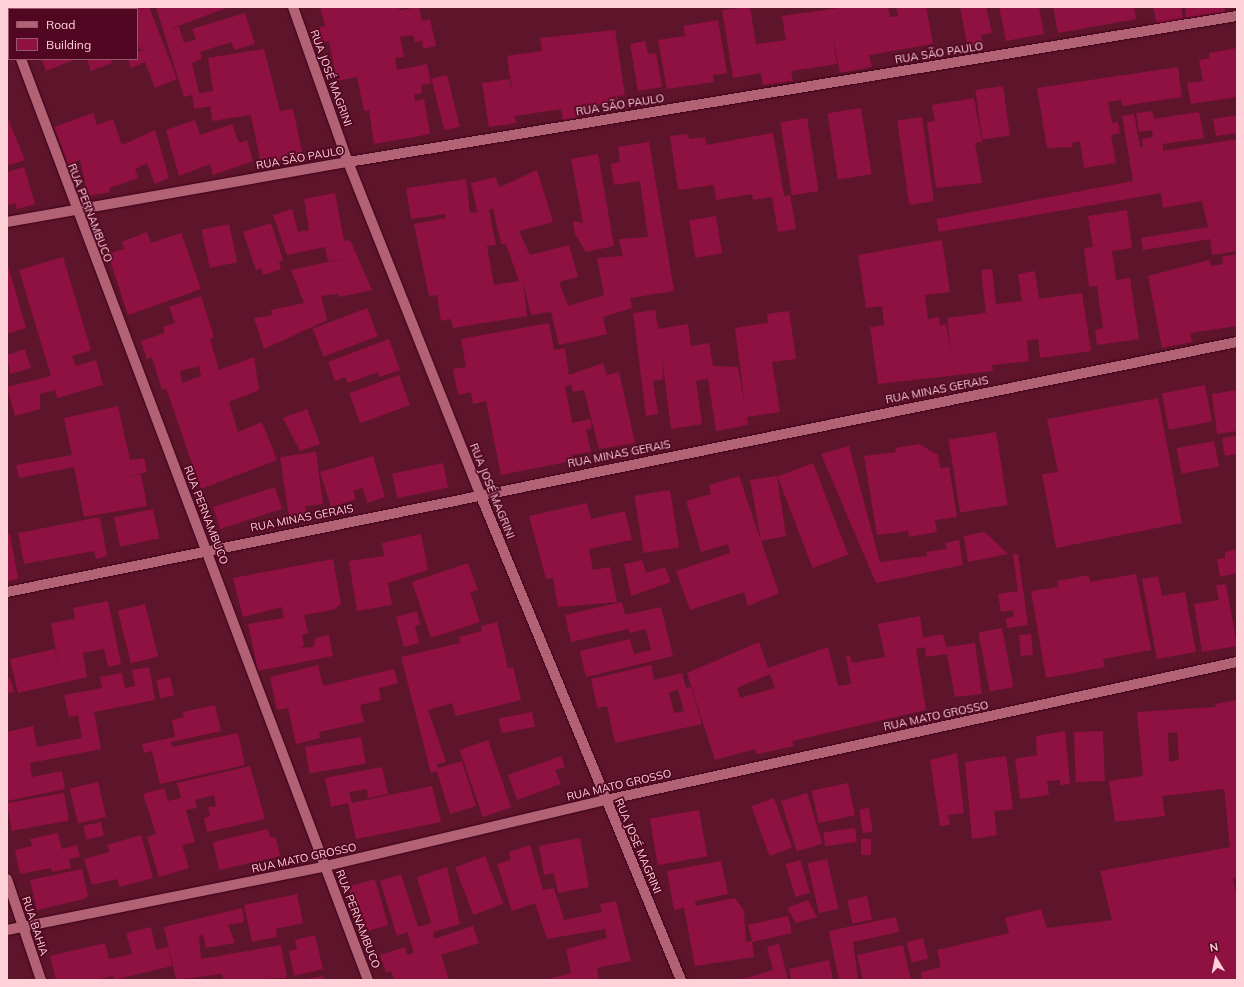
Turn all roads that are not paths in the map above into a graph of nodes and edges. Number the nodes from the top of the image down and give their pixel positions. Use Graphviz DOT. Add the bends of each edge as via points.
graph roads {
  1 [pos="293,7"];
  2 [pos="1237,16"];
  3 [pos="21,60"];
  4 [pos="348,162"];
  5 [pos="76,210"];
  6 [pos="7,222"];
  7 [pos="1237,342"];
  8 [pos="480,494"];
  9 [pos="206,550"];
  10 [pos="7,592"];
  11 [pos="1237,662"];
  12 [pos="606,800"];
  13 [pos="326,866"];
  14 [pos="7,879"];
  15 [pos="23,927"];
  16 [pos="7,930"];
  17 [pos="41,980"];
  18 [pos="368,980"];
  19 [pos="681,980"];
  1 -- 4 [label="street, RUA JOSÉ MAGRINI"];
  2 -- 4 [label="street, RUA SÃO PAULO"];
  3 -- 5 [label="street, RUA PERNAMBUCO"];
  4 -- 5 [label="street, RUA SÃO PAULO"];
  4 -- 8 [label="street, RUA JOSÉ MAGRINI"];
  5 -- 6 [label="street, RUA SÃO PAULO"];
  5 -- 9 [label="street, RUA PERNAMBUCO"];
  7 -- 8 [label="street, RUA MINAS GERAIS"];
  8 -- 9 [label="street, RUA MINAS GERAIS"];
  8 -- 12 [label="street, RUA JOSÉ MAGRINI"];
  9 -- 10 [label="street, RUA MINAS GERAIS"];
  9 -- 13 [label="street, RUA PERNAMBUCO"];
  11 -- 12 [label="street, RUA MATO GROSSO"];
  12 -- 13 [label="street, RUA MATO GROSSO"];
  12 -- 19 [label="street, RUA JOSÉ MAGRINI"];
  13 -- 15 [label="street, RUA MATO GROSSO"];
  13 -- 18 [label="street, RUA PERNAMBUCO"];
  14 -- 15 [label="street, RUA BAHIA"];
  15 -- 16 [label="street, RUA MATO GROSSO"];
  15 -- 17 [label="street, RUA BAHIA"];
}
